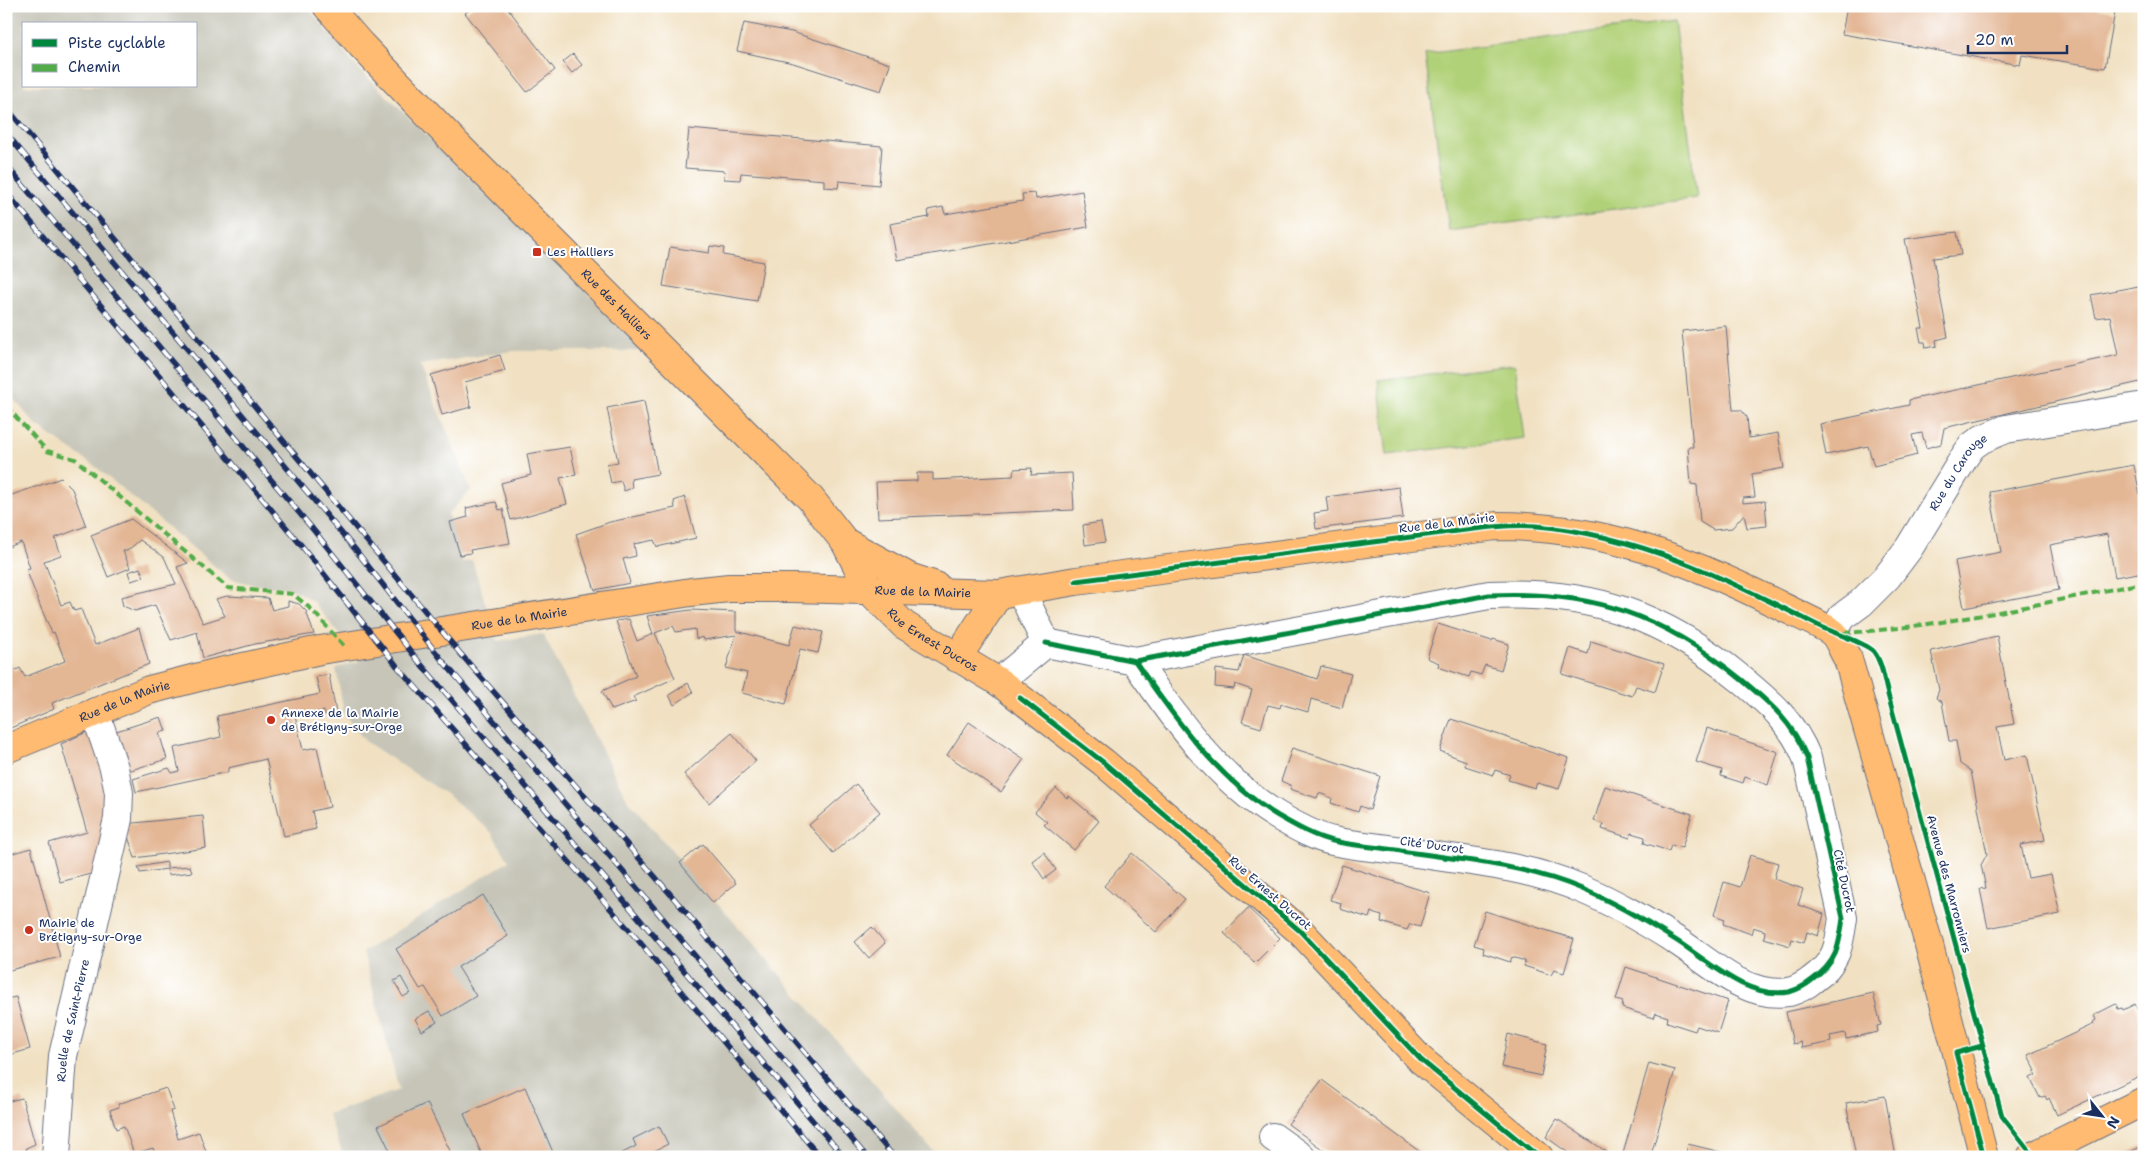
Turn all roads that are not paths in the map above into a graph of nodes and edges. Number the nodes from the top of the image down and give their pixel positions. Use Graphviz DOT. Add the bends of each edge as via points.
graph roads {
  1 [pos="327,6"];
  2 [pos="2144,406"];
  3 [pos="845,542"];
  4 [pos="870,591"];
  5 [pos="953,592"];
  6 [pos="1010,592"];
  7 [pos="1833,633"];
  8 [pos="1046,643"];
  9 [pos="957,658"];
  10 [pos="1135,661"];
  11 [pos="1010,690"];
  12 [pos="94,712"];
  13 [pos="6,749"];
  14 [pos="2144,1101"];
  15 [pos="1273,1137"];
  16 [pos="56,1157"];
  17 [pos="1300,1157"];
  18 [pos="1539,1157"];
  19 [pos="1984,1157"];
  20 [pos="2031,1157"];
  1 -- 3 [label="main road, Rue des Halliers" via="360,45 462,150 810,498"];
  2 -- 7 [label="street, Rue du Carouge" via="2006,428 1972,446 1888,577 1842,617"];
  3 -- 4 [label="main road, Rue des Halliers"];
  3 -- 5 [label="main road" via="909,577"];
  4 -- 5 [label="main road, Rue de la Mairie"];
  4 -- 9 [label="main road, Rue Ernest Ducros" via="904,625"];
  4 -- 12 [label="main road, Rue de la Mairie" via="729,588 655,597 320,650 149,690"];
  5 -- 6 [label="main road, Rue de la Mairie"];
  6 -- 7 [label="main road, Rue de la Mairie" via="1496,526 1536,526 1622,540 1670,556 1723,578"];
  6 -- 8 [label="street"];
  6 -- 9 [label="main road"];
  7 -- 19 [label="main road" via="1848,660 1928,942"];
  8 -- 10 [label="street, Cité Ducrot"];
  8 -- 11 [label="street"];
  9 -- 11 [label="main road, Rue Ernest Ducros"];
  10 -- 10 [label="street, Cité Ducrot" via="1206,755 1246,792 1300,828 1330,840 1507,868 1580,888 1616,904 1730,978 1753,988 1789,992 1815,979 1834,960 1843,918 1807,758 1799,738 1778,712 1725,666 1690,641 1640,616 1571,597 1529,593 1489,595"];
  11 -- 18 [label="main road, Rue Ernest Ducrot" via="1103,762 1300,931 1421,1060"];
  12 -- 13 [label="main road, Rue de la Mairie"];
  12 -- 16 [label="street, Ruelle de Saint-Pierre" via="120,793 118,819 63,1056"];
  14 -- 20 [label="main road"];
  15 -- 17 [label="street"];
}
